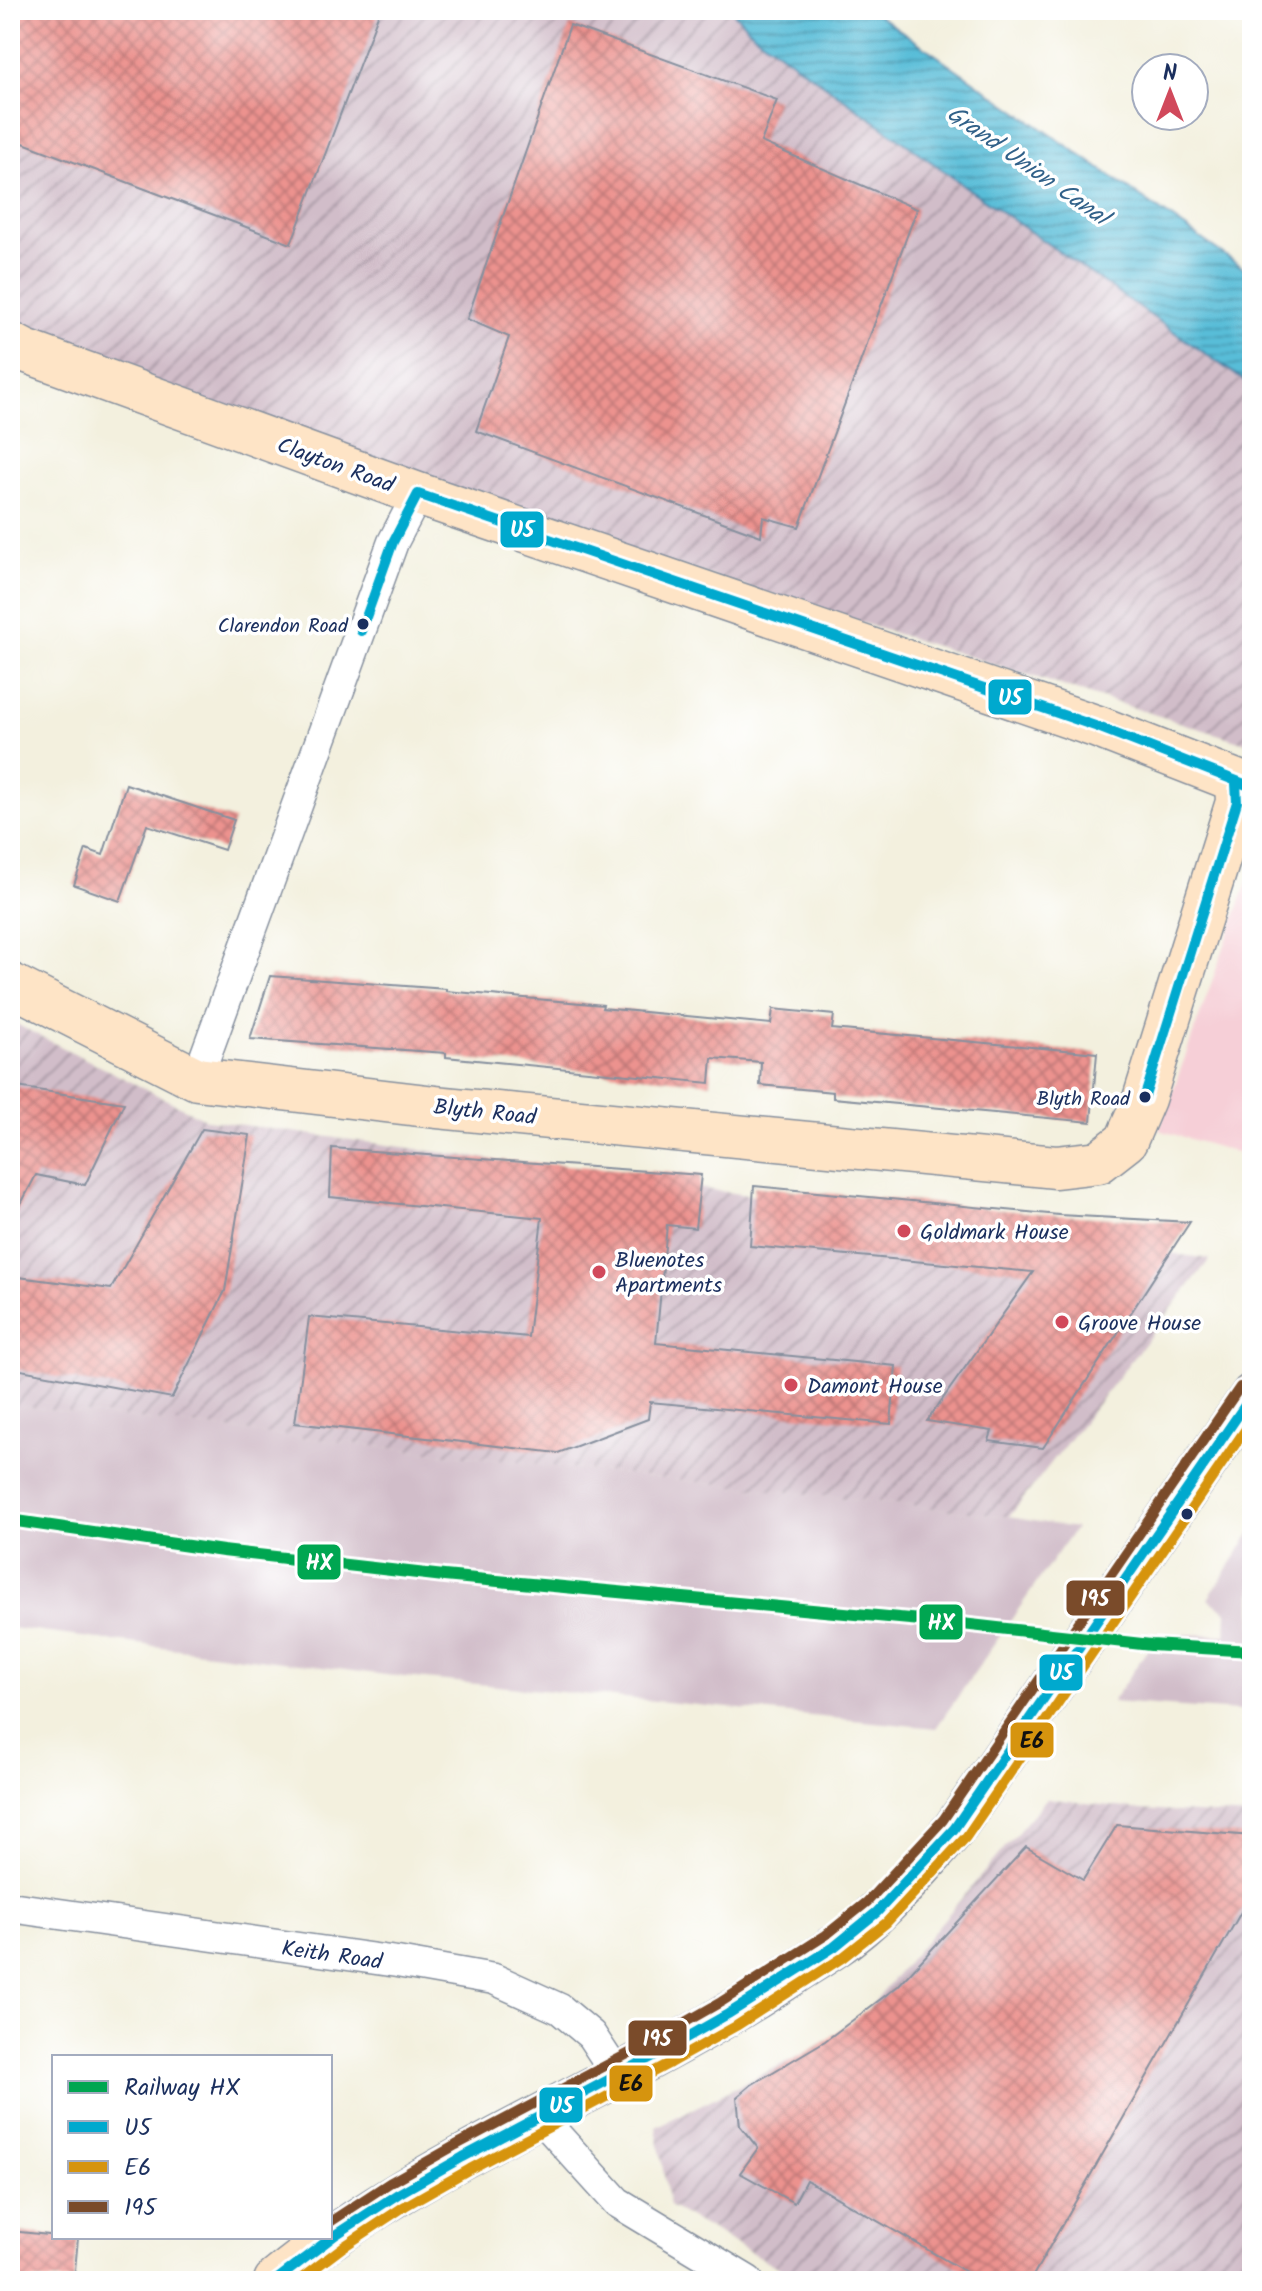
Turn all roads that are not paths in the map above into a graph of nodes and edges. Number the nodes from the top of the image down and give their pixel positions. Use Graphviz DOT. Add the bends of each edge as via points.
graph roads {
  1 [pos="10,343"];
  2 [pos="418,494"];
  3 [pos="1244,785"];
  4 [pos="10,984"];
  5 [pos="197,1079"];
  6 [pos="1252,1395"];
  7 [pos="10,1907"];
  8 [pos="618,2076"];
  9 [pos="540,2117"];
  10 [pos="332,2237"];
  11 [pos="329,2239"];
  12 [pos="275,2281"];
  13 [pos="748,2281"];
  1 -- 2 [label="street, Clayton Road"];
  2 -- 3 [label="street, Clayton Road" via="1098,727"];
  2 -- 5 [label="street" via="393,542"];
  3 -- 5 [label="street, Blyth Road" via="1144,1099 1126,1141 1099,1162 1056,1167"];
  4 -- 5 [label="street, Blyth Road"];
  6 -- 8 [label="street" via="954,1829 908,1882 848,1937 801,1969"];
  7 -- 8 [label="street, Keith Road" via="494,1979 560,2009 591,2035"];
  8 -- 9 [label="street"];
  9 -- 10 [label="street"];
  9 -- 13 [label="street" via="617,2202"];
  11 -- 12 [label="street"];
}
